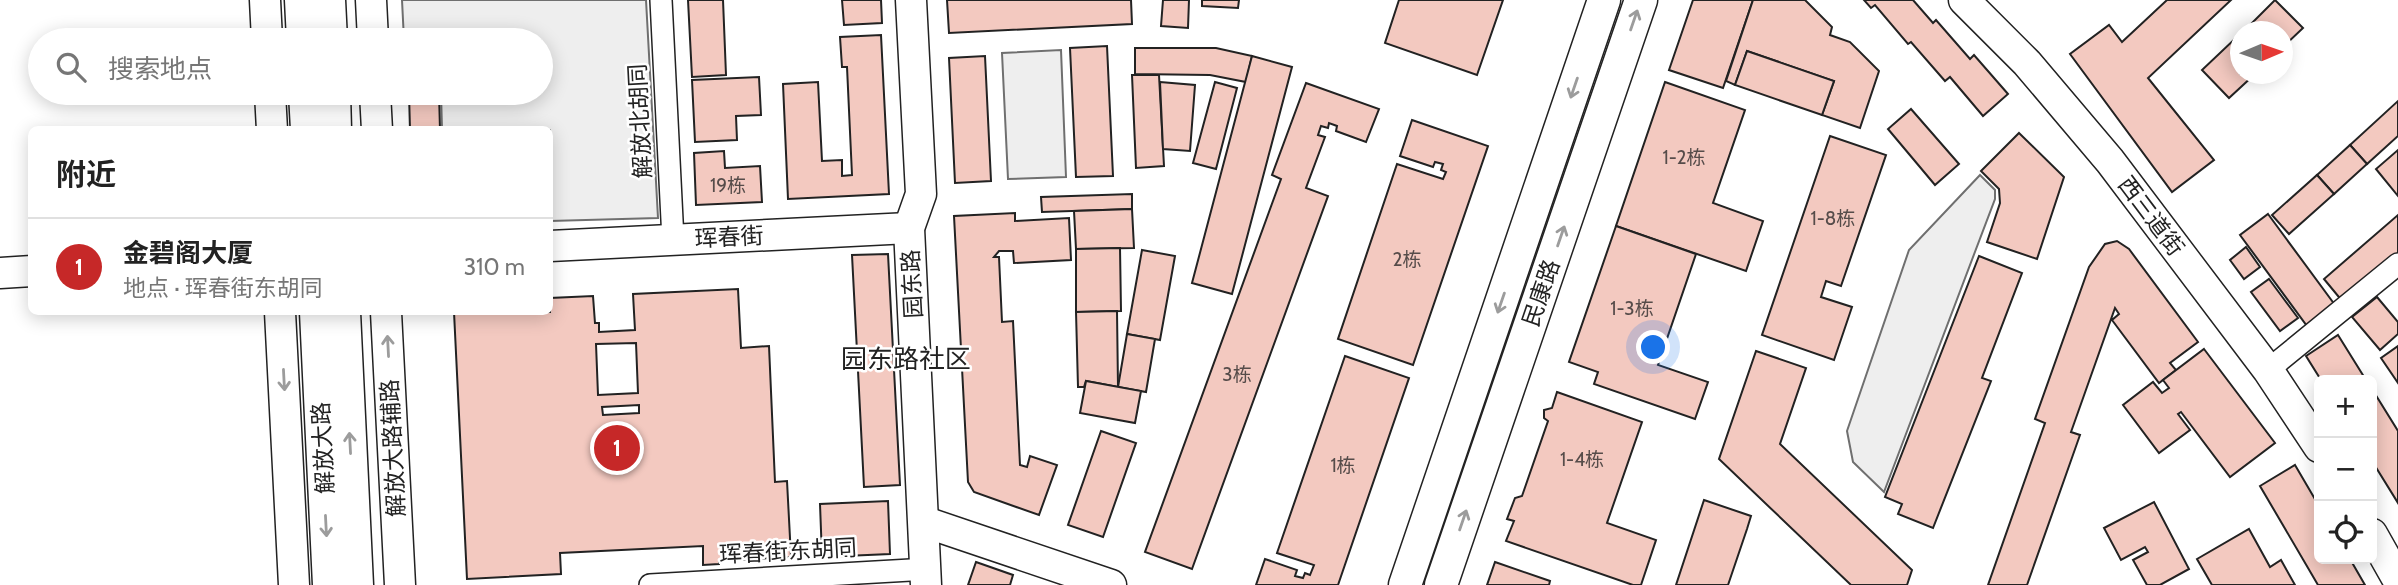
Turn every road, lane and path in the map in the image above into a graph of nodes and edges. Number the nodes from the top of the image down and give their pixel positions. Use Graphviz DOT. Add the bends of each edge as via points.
graph roads {
  1 [pos="265,0"];
  2 [pos="301,0"];
  3 [pos="329,0"];
  4 [pos="371,0"];
  5 [pos="661,0"];
  6 [pos="911,0"];
  7 [pos="1604,0"];
  8 [pos="1641,0"];
  9 [pos="1964,0"];
  10 [pos="266,28"];
  11 [pos="302,28"];
  12 [pos="330,28"];
  13 [pos="372,28"];
  14 [pos="271,105"];
  15 [pos="306,105"];
  16 [pos="334,105"];
  17 [pos="376,105"];
  18 [pos="272,126"];
  19 [pos="307,126"];
  20 [pos="335,126"];
  21 [pos="377,126"];
  22 [pos="909,229"];
  23 [pos="673,240"];
  24 [pos="553,246"];
  25 [pos="2398,264"];
  26 [pos="28,271"];
  27 [pos="0,273"];
  28 [pos="281,315"];
  29 [pos="316,315"];
  30 [pos="344,315"];
  31 [pos="386,315"];
  32 [pos="2268,370"];
  33 [pos="2314,439"];
  34 [pos="925,522"];
  35 [pos="2377,543"];
  36 [pos="927,577"];
  37 [pos="2398,580"];
  38 [pos="294,585"];
  39 [pos="329,585"];
  40 [pos="357,585"];
  41 [pos="400,585"];
  42 [pos="650,585"];
  43 [pos="1111,585"];
  44 [pos="1405,585"];
  45 [pos="1441,585"];
  1 -- 10 [label="street"];
  2 -- 11 [label="main road"];
  3 -- 12 [label="main road"];
  4 -- 13 [label="street"];
  5 -- 23 [label="street, 解放北胡同"];
  6 -- 22 [label="street, 园东路" via="921,194"];
  7 -- 44 [label="main road, 民康路, one-way"];
  45 -- 8 [label="main road, 民康路, one-way"];
  9 -- 32 [label="street, 西三道街" via="2027,63 2110,161"];
  14 -- 18 [label="street"];
  15 -- 19 [label="main road"];
  16 -- 20 [label="main road"];
  17 -- 21 [label="street"];
  22 -- 23 [label="street, 珲春街"];
  22 -- 34 [label="street, 园东路"];
  23 -- 24 [label="street, 珲春街"];
  25 -- 32 [label="street"];
  26 -- 27 [label="street"];
  28 -- 38 [label="street, one-way"];
  29 -- 39 [label="main road, 解放大路, one-way"];
  40 -- 30 [label="main road, 解放大路, one-way"];
  41 -- 31 [label="street, 解放大路辅路, one-way"];
  32 -- 33 [label="street, 西三道街"];
  34 -- 36 [label="street, 园东路"];
  34 -- 43 [label="street"];
  35 -- 37 [label="street"];
  36 -- 42 [label="street, 珲春街东胡同"];
}
